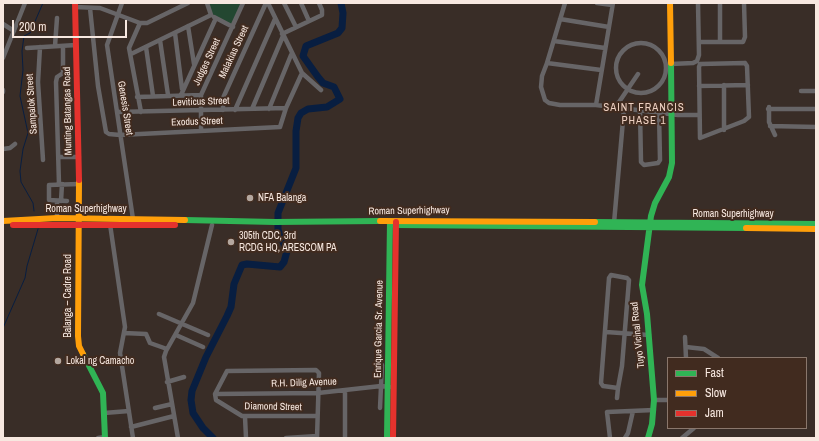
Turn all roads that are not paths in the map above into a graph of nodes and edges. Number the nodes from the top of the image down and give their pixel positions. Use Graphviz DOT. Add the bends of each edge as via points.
graph roads {
  1 [pos="25,3"];
  2 [pos="122,3"];
  3 [pos="188,3"];
  4 [pos="207,3"];
  5 [pos="243,3"];
  6 [pos="267,3"];
  7 [pos="284,3"];
  8 [pos="301,3"];
  9 [pos="319,3"];
  10 [pos="565,3"];
  11 [pos="597,3"];
  12 [pos="670,3"];
  13 [pos="698,3"];
  14 [pos="720,3"];
  15 [pos="744,3"];
  16 [pos="613,4"];
  17 [pos="75,5"];
  18 [pos="101,5"];
  19 [pos="92,6"];
  20 [pos="118,14"];
  21 [pos="211,15"];
  22 [pos="57,18"];
  23 [pos="216,18"];
  24 [pos="275,19"];
  25 [pos="560,19"];
  26 [pos="309,21"];
  27 [pos="140,23"];
  28 [pos="3,24"];
  29 [pos="188,26"];
  30 [pos="233,27"];
  31 [pos="296,27"];
  32 [pos="609,27"];
  33 [pos="14,31"];
  34 [pos="175,33"];
  35 [pos="282,35"];
  36 [pos="160,40"];
  37 [pos="554,41"];
  38 [pos="699,42"];
  39 [pos="720,42"];
  40 [pos="76,45"];
  41 [pos="55,46"];
  42 [pos="63,46"];
  43 [pos="40,47"];
  44 [pos="146,47"];
  45 [pos="27,48"];
  46 [pos="605,48"];
  47 [pos="131,54"];
  48 [pos="292,55"];
  49 [pos="3,57"];
  50 [pos="547,63"];
  51 [pos="671,64"];
  52 [pos="194,65"];
  53 [pos="602,70"];
  54 [pos="302,73"];
  55 [pos="638,74"];
  56 [pos="724,85"];
  57 [pos="748,85"];
  58 [pos="699,86"];
  59 [pos="626,89"];
  60 [pos="321,90"];
  61 [pos="801,91"];
  62 [pos="816,91"];
  63 [pos="182,92"];
  64 [pos="201,95"];
  65 [pos="153,96"];
  66 [pos="168,96"];
  67 [pos="137,97"];
  68 [pos="596,105"];
  69 [pos="286,108"];
  70 [pos="615,108"];
  71 [pos="252,109"];
  72 [pos="269,109"];
  73 [pos="624,109"];
  74 [pos="816,109"];
  75 [pos="223,110"];
  76 [pos="235,110"];
  77 [pos="640,110"];
  78 [pos="202,111"];
  79 [pos="117,112"];
  80 [pos="141,112"];
  81 [pos="659,112"];
  82 [pos="671,113"];
  83 [pos="698,115"];
  84 [pos="770,126"];
  85 [pos="816,127"];
  86 [pos="724,130"];
  87 [pos="201,131"];
  88 [pos="120,135"];
  89 [pos="775,135"];
  90 [pos="15,144"];
  91 [pos="3,149"];
  92 [pos="59,157"];
  93 [pos="79,157"];
  94 [pos="43,160"];
  95 [pos="60,184"];
  96 [pos="79,184"];
  97 [pos="59,201"];
  98 [pos="67,201"];
  99 [pos="57,218"];
  100 [pos="133,219"];
  101 [pos="3,221"];
  102 [pos="78,222"];
  103 [pos="393,223"];
  104 [pos="614,223"];
  105 [pos="110,224"];
  106 [pos="275,224"];
  107 [pos="816,224"];
  108 [pos="212,225"];
  109 [pos="3,226"];
  110 [pos="650,226"];
  111 [pos="816,230"];
  112 [pos="159,314"];
  113 [pos="183,323"];
  114 [pos="606,332"];
  115 [pos="124,333"];
  116 [pos="624,334"];
  117 [pos="176,335"];
  118 [pos="208,335"];
  119 [pos="649,335"];
  120 [pos="685,337"];
  121 [pos="203,347"];
  122 [pos="686,347"];
  123 [pos="167,349"];
  124 [pos="686,357"];
  125 [pos="716,357"];
  126 [pos="382,365"];
  127 [pos="184,377"];
  128 [pos="167,382"];
  129 [pos="381,386"];
  130 [pos="391,387"];
  131 [pos="618,388"];
  132 [pos="345,390"];
  133 [pos="318,393"];
  134 [pos="215,394"];
  135 [pos="617,398"];
  136 [pos="654,400"];
  137 [pos="667,400"];
  138 [pos="172,404"];
  139 [pos="155,408"];
  140 [pos="380,408"];
  141 [pos="654,410"];
  142 [pos="128,411"];
  143 [pos="634,411"];
  144 [pos="104,413"];
  145 [pos="174,416"];
  146 [pos="317,416"];
  147 [pos="245,417"];
  148 [pos="131,427"];
  149 [pos="693,429"];
  150 [pos="105,437"];
  151 [pos="317,437"];
  152 [pos="98,438"];
  153 [pos="133,438"];
  154 [pos="178,438"];
  155 [pos="246,438"];
  156 [pos="286,438"];
  157 [pos="290,438"];
  158 [pos="346,438"];
  159 [pos="388,438"];
  160 [pos="393,438"];
  161 [pos="610,438"];
  162 [pos="625,438"];
  163 [pos="648,438"];
  164 [pos="682,438"];
  1 -- 33 [label="street"];
  2 -- 20 [label="street, Genesis Street"];
  3 -- 27 [label="street" via="147,23"];
  4 -- 21 [label="street"];
  5 -- 30 [label="street, Judges Street"];
  6 -- 24 [label="street"];
  6 -- 75 [label="street, Malakias Street" via="223,98"];
  7 -- 31 [label="street"];
  8 -- 26 [label="street"];
  9 -- 26 [label="street" via="323,13"];
  10 -- 25 [label="street"];
  11 -- 16 [label="street"];
  12 -- 51 [label="main road, Tuyo Vicinal Road"];
  13 -- 38 [label="street"];
  14 -- 39 [label="street"];
  15 -- 39 [label="street" via="744,40"];
  16 -- 32 [label="street"];
  17 -- 19 [label="street"];
  17 -- 40 [label="main road, Munting Batangas Road"];
  18 -- 19 [label="street"];
  18 -- 20 [label="street"];
  19 -- 88 [label="street" via="98,86 106,132"];
  20 -- 27 [label="street"];
  20 -- 79 [label="street, Genesis Street" via="107,44"];
  21 -- 23 [label="street"];
  21 -- 29 [label="street"];
  22 -- 41 [label="street"];
  23 -- 30 [label="street"];
  23 -- 52 [label="street"];
  24 -- 35 [label="street"];
  24 -- 76 [label="street"];
  25 -- 32 [label="street"];
  25 -- 37 [label="street"];
  26 -- 31 [label="street"];
  27 -- 47 [label="street" via="129,48"];
  28 -- 33 [label="street"];
  29 -- 34 [label="street"];
  29 -- 52 [label="street"];
  30 -- 64 [label="street, Judges Street"];
  31 -- 35 [label="street"];
  32 -- 46 [label="street"];
  33 -- 49 [label="street"];
  34 -- 36 [label="street"];
  34 -- 63 [label="street"];
  35 -- 48 [label="street"];
  35 -- 71 [label="street"];
  36 -- 44 [label="street"];
  36 -- 66 [label="street"];
  37 -- 46 [label="street"];
  37 -- 50 [label="street"];
  38 -- 39 [label="street"];
  38 -- 51 [label="street" via="699,58 695,63"];
  40 -- 42 [label="street"];
  40 -- 93 [label="main road, Munting Batangas Road"];
  41 -- 42 [label="street"];
  41 -- 43 [label="street"];
  42 -- 92 [label="street" via="63,74 56,82"];
  43 -- 45 [label="street"];
  43 -- 94 [label="street, Sampalok Street" via="38,82"];
  44 -- 47 [label="street"];
  44 -- 65 [label="street"];
  46 -- 53 [label="street"];
  47 -- 67 [label="street"];
  48 -- 54 [label="street"];
  48 -- 72 [label="street"];
  50 -- 53 [label="street"];
  50 -- 68 [label="street" via="541,87 548,103"];
  51 -- 82 [label="main road, Tuyo Vicinal Road"];
  52 -- 63 [label="street"];
  53 -- 68 [label="street"];
  54 -- 60 [label="street"];
  54 -- 69 [label="street, Exodus Street"];
  55 -- 59 [label="street"];
  56 -- 57 [label="street"];
  56 -- 58 [label="street"];
  56 -- 86 [label="street"];
  57 -- 58 [label="street" via="747,66 744,63 700,64"];
  57 -- 86 [label="street" via="748,117"];
  58 -- 83 [label="street"];
  59 -- 59 [label="street" via="616,73 616,62 620,53 637,42 656,47 666,62 663,81 648,93 637,94"];
  59 -- 70 [label="street"];
  61 -- 62 [label="street"];
  63 -- 64 [label="street"];
  63 -- 66 [label="street"];
  64 -- 78 [label="street, Judges Street"];
  65 -- 66 [label="street"];
  65 -- 67 [label="street"];
  67 -- 80 [label="street"];
  68 -- 70 [label="street"];
  69 -- 72 [label="street, Leviticus Street"];
  69 -- 87 [label="street, Exodus Street" via="277,129"];
  70 -- 73 [label="street"];
  71 -- 72 [label="street, Leviticus Street"];
  71 -- 76 [label="street, Leviticus Street"];
  73 -- 77 [label="street"];
  73 -- 104 [label="street"];
  74 -- 84 [label="street" via="768,107"];
  75 -- 76 [label="street, Leviticus Street"];
  75 -- 78 [label="street, Leviticus Street"];
  77 -- 81 [label="street"];
  77 -- 81 [label="street" via="641,162 644,165 658,164 660,160"];
  78 -- 80 [label="street, Leviticus Street"];
  78 -- 87 [label="street, Judges Street"];
  79 -- 80 [label="street, Leviticus Street"];
  79 -- 88 [label="street, Genesis Street"];
  81 -- 82 [label="street"];
  82 -- 83 [label="street"];
  82 -- 110 [label="main road, Tuyo Vicinal Road" via="671,171 655,203"];
  83 -- 86 [label="street" via="700,138"];
  84 -- 85 [label="street"];
  84 -- 89 [label="street"];
  87 -- 88 [label="street, Exodus Street"];
  88 -- 100 [label="street, Genesis Street"];
  90 -- 91 [label="street"];
  92 -- 93 [label="street"];
  92 -- 95 [label="street"];
  93 -- 96 [label="main road, Munting Batangas Road"];
  95 -- 96 [label="street"];
  95 -- 97 [label="street"];
  95 -- 97 [label="street" via="50,184 49,187 49,200"];
  96 -- 102 [label="main road, Munting Batangas Road"];
  97 -- 98 [label="street"];
  97 -- 99 [label="street"];
  99 -- 101 [label="main road, Roman Superhighway"];
  99 -- 102 [label="main road, Roman Superhighway"];
  100 -- 102 [label="main road, Roman Superhighway"];
  100 -- 106 [label="main road, Roman Superhighway"];
  102 -- 105 [label="main road, Roman Superhighway"];
  102 -- 109 [label="main road, Roman Superhighway"];
  102 -- 144 [label="main road, Balanga – Cadre Road" via="78,343 103,393"];
  103 -- 104 [label="main road, Roman Superhighway"];
  103 -- 106 [label="main road, Roman Superhighway"];
  103 -- 110 [label="main road, Roman Superhighway"];
  103 -- 130 [label="main road, Enrique Garcia Sr. Avenue"];
  104 -- 110 [label="main road, Roman Superhighway"];
  105 -- 108 [label="main road, Roman Superhighway"];
  105 -- 115 [label="street"];
  106 -- 108 [label="main road, Roman Superhighway"];
  107 -- 110 [label="main road, Roman Superhighway"];
  108 -- 113 [label="street" via="193,304"];
  110 -- 111 [label="main road, Roman Superhighway"];
  110 -- 119 [label="main road, Tuyo Vicinal Road" via="642,285"];
  112 -- 113 [label="street"];
  113 -- 117 [label="street"];
  113 -- 118 [label="street"];
  114 -- 116 [label="street"];
  114 -- 116 [label="street" via="611,275 629,280"];
  114 -- 131 [label="street" via="601,383 603,386"];
  115 -- 123 [label="street" via="146,334 150,342"];
  115 -- 142 [label="street" via="120,353"];
  116 -- 119 [label="street"];
  116 -- 131 [label="street"];
  117 -- 121 [label="street"];
  117 -- 123 [label="street"];
  119 -- 136 [label="main road, Tuyo Vicinal Road"];
  120 -- 122 [label="street"];
  122 -- 124 [label="street"];
  122 -- 125 [label="street" via="704,349"];
  123 -- 128 [label="street" via="164,362"];
  126 -- 129 [label="street"];
  127 -- 128 [label="street"];
  128 -- 138 [label="street"];
  129 -- 130 [label="street, R.H. Dilig Avenue"];
  129 -- 132 [label="street, R.H. Dilig Avenue"];
  129 -- 140 [label="street"];
  130 -- 159 [label="main road, Enrique Garcia Sr. Avenue"];
  130 -- 160 [label="main road, Enrique Garcia Sr. Avenue"];
  131 -- 135 [label="street"];
  132 -- 133 [label="street, R.H. Dilig Avenue"];
  132 -- 158 [label="street"];
  133 -- 134 [label="street, R.H. Dilig Avenue"];
  133 -- 134 [label="street" via="319,373 316,370 227,371"];
  133 -- 146 [label="street"];
  134 -- 147 [label="street, Diamond Street" via="216,400"];
  136 -- 137 [label="street"];
  136 -- 141 [label="main road, Tuyo Vicinal Road"];
  138 -- 139 [label="street"];
  138 -- 145 [label="street"];
  141 -- 143 [label="street"];
  141 -- 163 [label="main road, Tuyo Vicinal Road"];
  142 -- 144 [label="street"];
  142 -- 148 [label="street"];
  143 -- 161 [label="street" via="607,412"];
  143 -- 162 [label="street"];
  144 -- 150 [label="main road, Balanga – Cadre Road"];
  145 -- 148 [label="street"];
  145 -- 154 [label="street"];
  146 -- 147 [label="street, Diamond Street"];
  146 -- 151 [label="street"];
  147 -- 155 [label="street"];
  148 -- 153 [label="street"];
  149 -- 164 [label="street"];
  150 -- 152 [label="street"];
  151 -- 157 [label="street"];
  156 -- 157 [label="street"];
}
